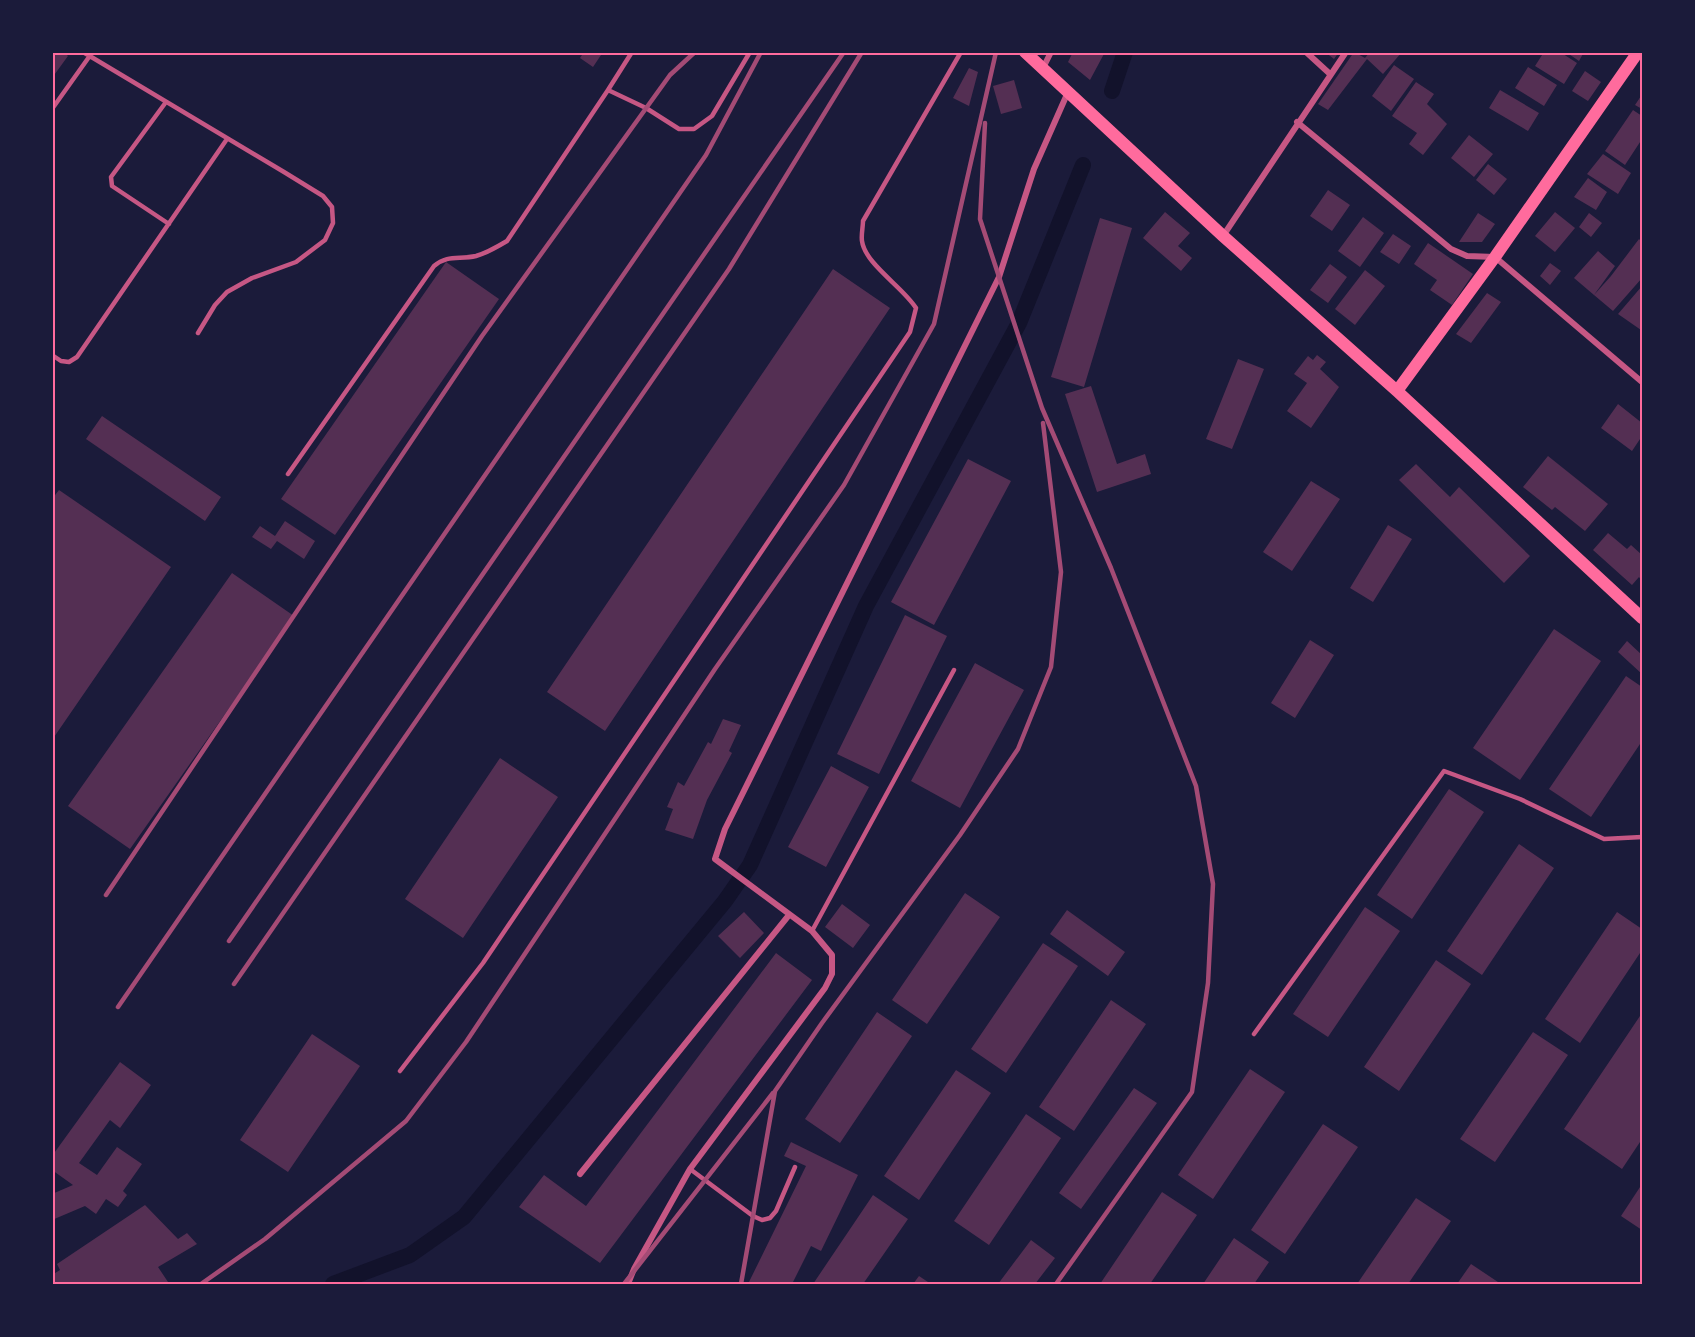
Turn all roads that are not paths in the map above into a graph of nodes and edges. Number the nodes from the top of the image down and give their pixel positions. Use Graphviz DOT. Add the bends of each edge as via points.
graph roads {
  1 [pos="83,52"];
  2 [pos="632,52"];
  3 [pos="750,52"];
  4 [pos="961,52"];
  5 [pos="1025,52"];
  6 [pos="1051,52"];
  7 [pos="1306,52"];
  8 [pos="1346,52"];
  9 [pos="1638,52"];
  10 [pos="89,57"];
  11 [pos="1043,69"];
  12 [pos="1330,74"];
  13 [pos="608,90"];
  14 [pos="1068,92"];
  15 [pos="166,102"];
  16 [pos="52,109"];
  17 [pos="1297,122"];
  18 [pos="227,140"];
  19 [pos="169,224"];
  20 [pos="1222,236"];
  21 [pos="1495,257"];
  22 [pos="198,333"];
  23 [pos="52,355"];
  24 [pos="1642,382"];
  25 [pos="1397,392"];
  26 [pos="288,474"];
  27 [pos="1642,618"];
  28 [pos="954,670"];
  29 [pos="1642,837"];
  30 [pos="789,915"];
  31 [pos="812,931"];
  32 [pos="1254,1034"];
  33 [pos="400,1071"];
  34 [pos="795,1167"];
  35 [pos="690,1169"];
  36 [pos="580,1174"];
  37 [pos="628,1284"];
  1 -- 10 [label="lane"];
  2 -- 13 [label="lane"];
  3 -- 13 [label="lane" via="712,116 694,129 679,129"];
  4 -- 33 [label="lane" via="863,221 862,242 873,264 916,308 910,332 483,963"];
  5 -- 11 [label="main road"];
  6 -- 11 [label="street"];
  7 -- 12 [label="street"];
  8 -- 12 [label="street"];
  9 -- 21 [label="main road"];
  10 -- 15 [label="lane"];
  10 -- 16 [label="lane"];
  11 -- 14 [label="main road"];
  12 -- 17 [label="street"];
  13 -- 26 [label="lane" via="507,241 474,256 443,258 434,266"];
  14 -- 20 [label="main road"];
  14 -- 30 [label="street" via="1034,170 999,277 726,829 716,859"];
  15 -- 18 [label="lane"];
  15 -- 19 [label="lane" via="111,177 112,186"];
  17 -- 20 [label="street"];
  17 -- 21 [label="street" via="1451,249 1467,256"];
  18 -- 19 [label="lane"];
  18 -- 22 [label="lane" via="323,196 332,207 333,223 324,240 296,262 227,292"];
  19 -- 23 [label="lane" via="77,357 69,362"];
  20 -- 25 [label="main road"];
  21 -- 24 [label="street"];
  21 -- 25 [label="main road"];
  25 -- 27 [label="main road"];
  28 -- 31 [label="lane"];
  29 -- 32 [label="lane" via="1604,839 1520,799 1444,771"];
  30 -- 31 [label="street"];
  30 -- 36 [label="street"];
  31 -- 35 [label="street" via="832,955 832,974 825,988"];
  34 -- 35 [label="lane" via="776,1211 762,1220"];
  35 -- 37 [label="street"];
}
